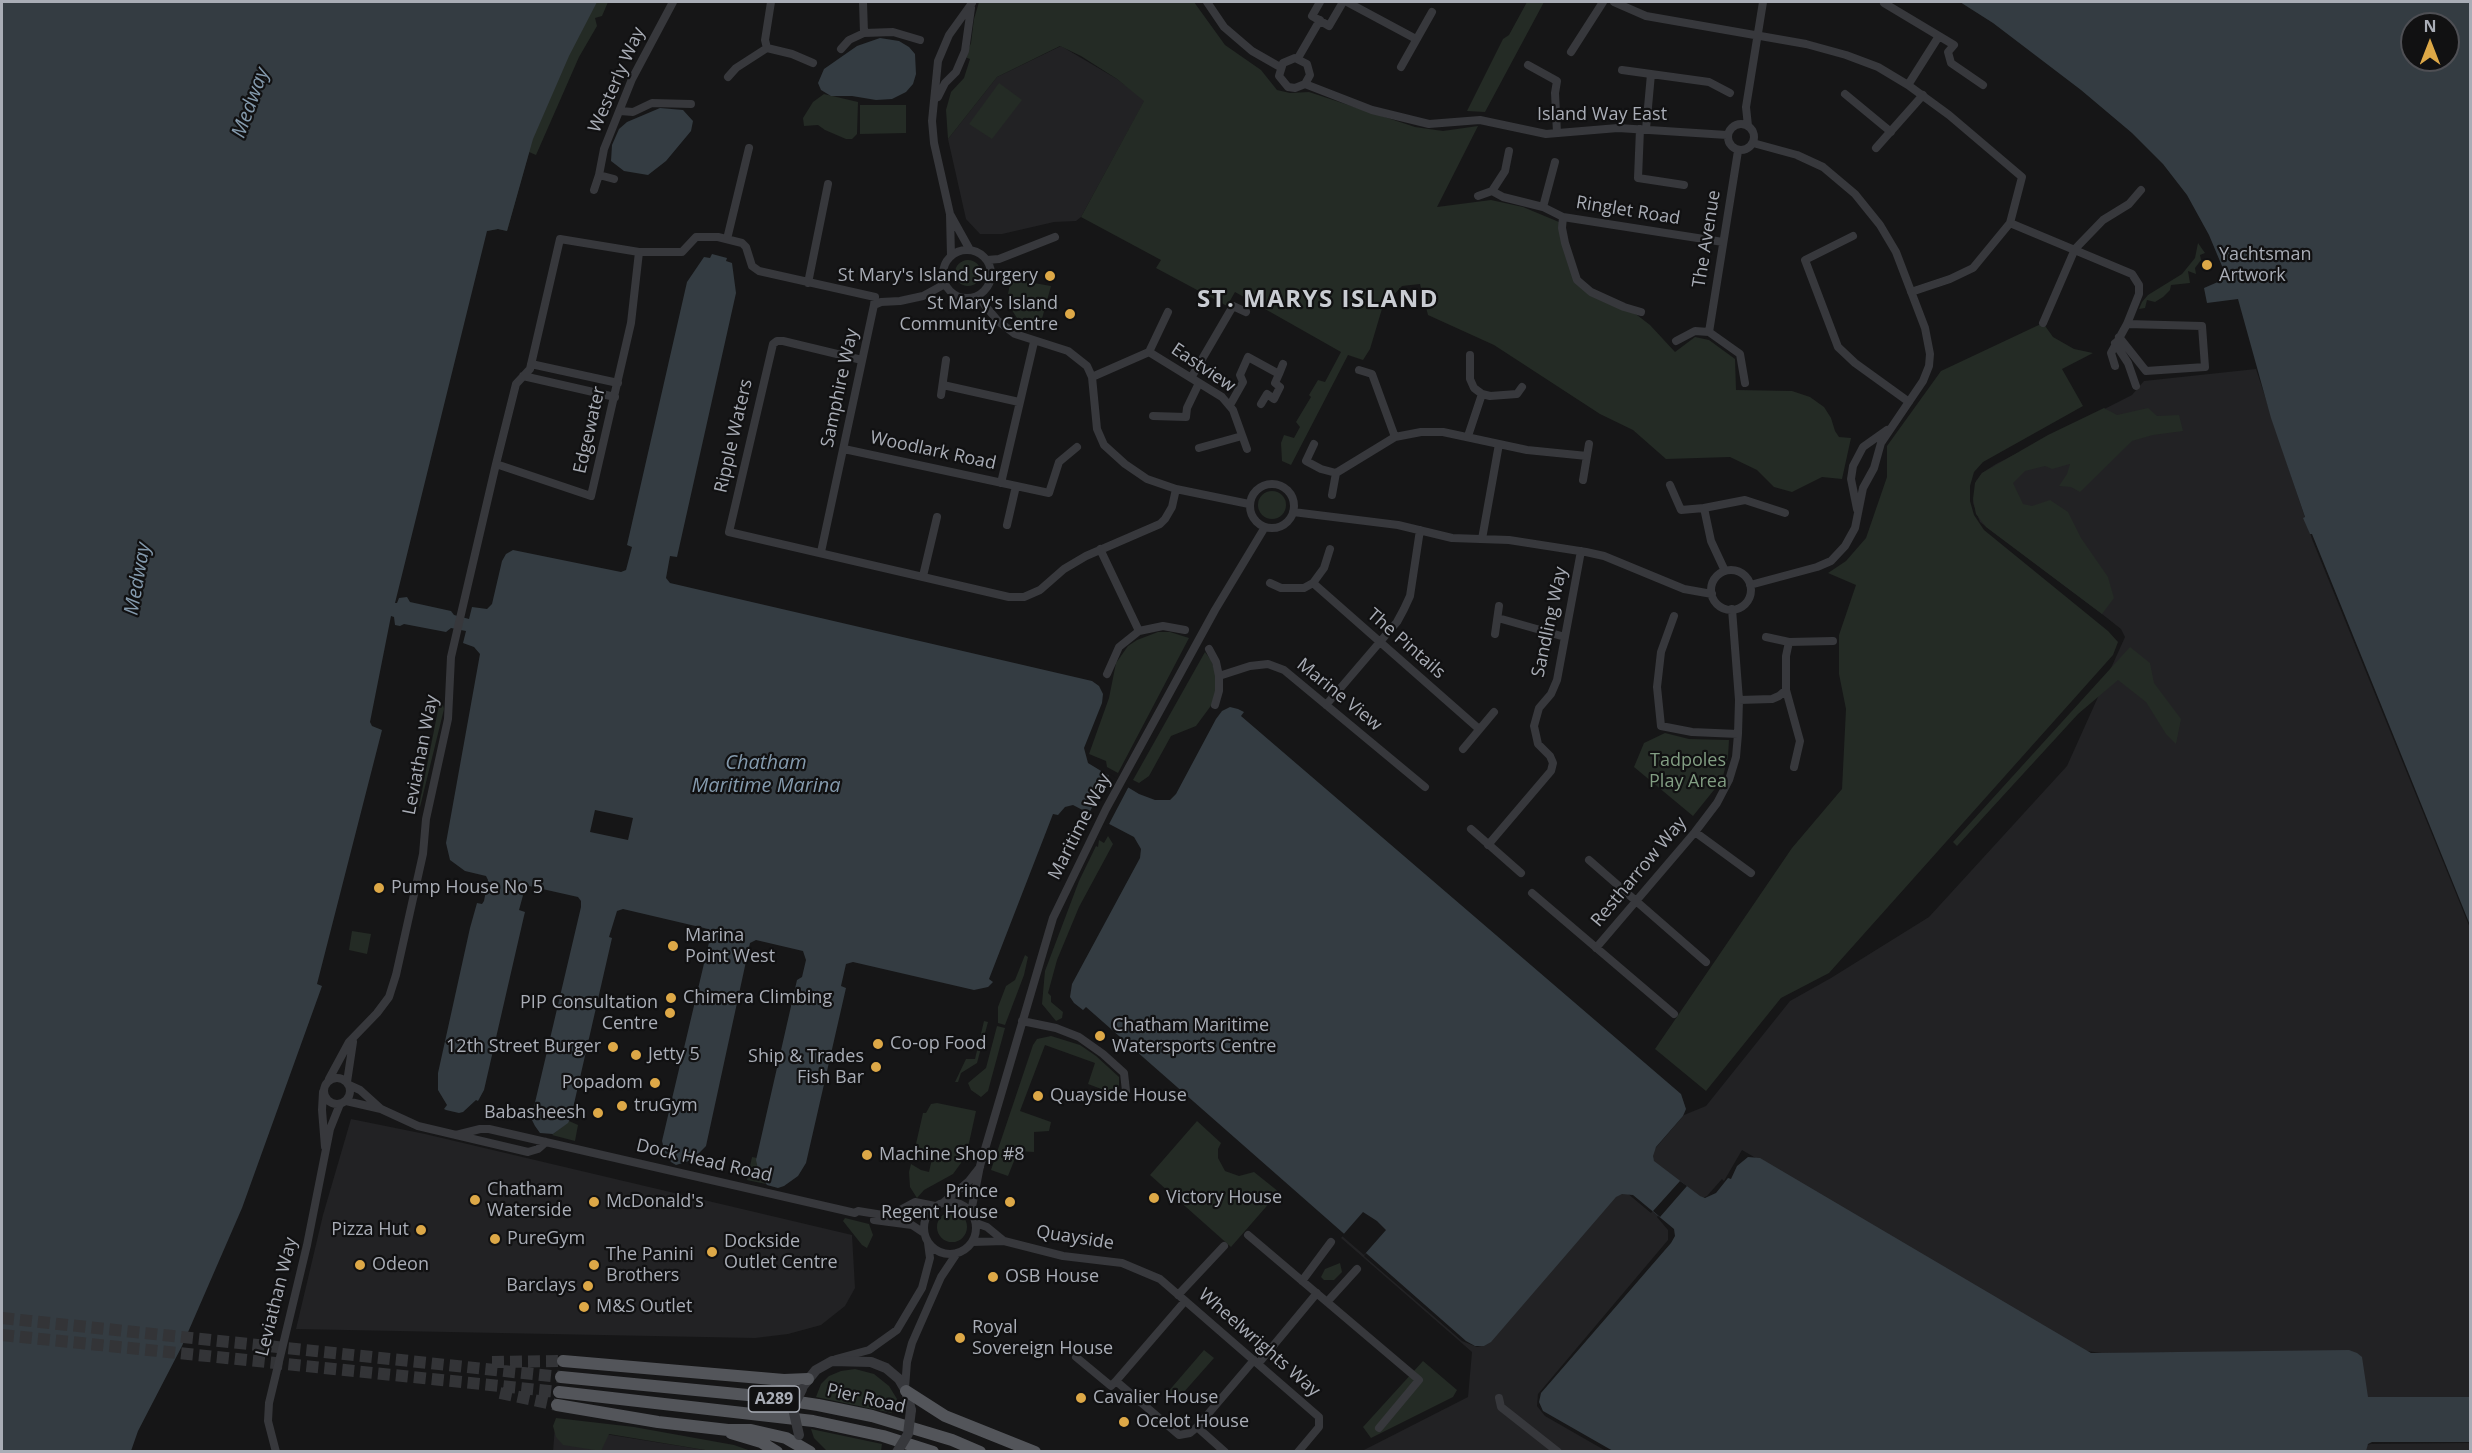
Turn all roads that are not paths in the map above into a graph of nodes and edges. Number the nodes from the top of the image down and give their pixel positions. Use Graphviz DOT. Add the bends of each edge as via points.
graph roads {
  1 [pos="673,2"];
  2 [pos="771,2"];
  3 [pos="862,2"];
  4 [pos="972,2"];
  5 [pos="1207,2"];
  6 [pos="1320,2"];
  7 [pos="1343,2"];
  8 [pos="1347,2"];
  9 [pos="1603,2"];
  10 [pos="1614,2"];
  11 [pos="1763,2"];
  12 [pos="1884,3"];
  13 [pos="1431,12"];
  14 [pos="1320,20"];
  15 [pos="864,33"];
  16 [pos="1757,36"];
  17 [pos="1939,36"];
  18 [pos="1416,39"];
  19 [pos="920,40"];
  20 [pos="767,48"];
  21 [pos="841,49"];
  22 [pos="1571,52"];
  23 [pos="1298,58"];
  24 [pos="813,63"];
  25 [pos="1528,65"];
  26 [pos="1280,67"];
  27 [pos="1401,67"];
  28 [pos="1622,70"];
  29 [pos="1651,74"];
  30 [pos="728,77"];
  31 [pos="1305,84"];
  32 [pos="1908,85"];
  33 [pos="1983,85"];
  34 [pos="1730,93"];
  35 [pos="1845,94"];
  36 [pos="1923,95"];
  37 [pos="935,103"];
  38 [pos="692,104"];
  39 [pos="1746,107"];
  40 [pos="620,111"];
  41 [pos="1737,125"];
  42 [pos="1748,126"];
  43 [pos="1642,129"];
  44 [pos="1891,132"];
  45 [pos="1557,133"];
  46 [pos="1727,135"];
  47 [pos="1753,143"];
  48 [pos="749,148"];
  49 [pos="1876,148"];
  50 [pos="1509,151"];
  51 [pos="1738,151"];
  52 [pos="1556,162"];
  53 [pos="599,175"];
  54 [pos="614,179"];
  55 [pos="828,184"];
  56 [pos="1684,185"];
  57 [pos="594,190"];
  58 [pos="2141,190"];
  59 [pos="1492,191"];
  60 [pos="1478,196"];
  61 [pos="1543,207"];
  62 [pos="951,214"];
  63 [pos="1563,217"];
  64 [pos="2010,223"];
  65 [pos="1853,236"];
  66 [pos="1055,237"];
  67 [pos="727,239"];
  68 [pos="1723,242"];
  69 [pos="2075,249"];
  70 [pos="970,250"];
  71 [pos="639,252"];
  72 [pos="951,256"];
  73 [pos="987,260"];
  74 [pos="808,283"];
  75 [pos="945,284"];
  76 [pos="1911,292"];
  77 [pos="976,296"];
  78 [pos="874,305"];
  79 [pos="1168,312"];
  80 [pos="1246,312"];
  81 [pos="1641,312"];
  82 [pos="2043,323"];
  83 [pos="2127,324"];
  84 [pos="1708,332"];
  85 [pos="2117,340"];
  86 [pos="1676,341"];
  87 [pos="1034,342"];
  88 [pos="1149,352"];
  89 [pos="1470,355"];
  90 [pos="862,360"];
  91 [pos="946,360"];
  92 [pos="531,364"];
  93 [pos="1283,364"];
  94 [pos="2115,366"];
  95 [pos="1359,370"];
  96 [pos="1279,374"];
  97 [pos="523,376"];
  98 [pos="1092,377"];
  99 [pos="1195,380"];
  100 [pos="618,383"];
  101 [pos="1745,383"];
  102 [pos="943,385"];
  103 [pos="2136,386"];
  104 [pos="1522,387"];
  105 [pos="1482,394"];
  106 [pos="941,395"];
  107 [pos="615,397"];
  108 [pos="1019,402"];
  109 [pos="1909,402"];
  110 [pos="1261,404"];
  111 [pos="1230,405"];
  112 [pos="1153,416"];
  113 [pos="1888,430"];
  114 [pos="1242,436"];
  115 [pos="1468,436"];
  116 [pos="1395,437"];
  117 [pos="1314,444"];
  118 [pos="1499,444"];
  119 [pos="1589,444"];
  120 [pos="1077,447"];
  121 [pos="1199,448"];
  122 [pos="844,449"];
  123 [pos="1246,449"];
  124 [pos="1587,456"];
  125 [pos="496,464"];
  126 [pos="1336,473"];
  127 [pos="1583,480"];
  128 [pos="1001,483"];
  129 [pos="1670,485"];
  130 [pos="1016,486"];
  131 [pos="1176,489"];
  132 [pos="1332,495"];
  133 [pos="1250,504"];
  134 [pos="1704,508"];
  135 [pos="1293,512"];
  136 [pos="1858,512"];
  137 [pos="1785,513"];
  138 [pos="937,517"];
  139 [pos="1007,525"];
  140 [pos="1264,527"];
  141 [pos="1420,530"];
  142 [pos="1482,539"];
  143 [pos="1100,549"];
  144 [pos="1330,549"];
  145 [pos="1581,551"];
  146 [pos="822,552"];
  147 [pos="1725,571"];
  148 [pos="923,576"];
  149 [pos="1270,583"];
  150 [pos="1313,583"];
  151 [pos="1750,585"];
  152 [pos="1712,594"];
  153 [pos="1500,606"];
  154 [pos="1732,609"];
  155 [pos="1674,616"];
  156 [pos="1498,618"];
  157 [pos="1185,630"];
  158 [pos="1139,631"];
  159 [pos="1495,634"];
  160 [pos="1565,637"];
  161 [pos="1766,637"];
  162 [pos="1833,641"];
  163 [pos="1789,642"];
  164 [pos="1379,643"];
  165 [pos="1209,649"];
  166 [pos="1107,674"];
  167 [pos="1219,676"];
  168 [pos="1786,690"];
  169 [pos="1739,700"];
  170 [pos="1215,705"];
  171 [pos="1326,705"];
  172 [pos="1494,712"];
  173 [pos="1479,729"];
  174 [pos="1738,734"];
  175 [pos="1463,749"];
  176 [pos="1794,767"];
  177 [pos="1425,787"];
  178 [pos="1471,829"];
  179 [pos="1695,832"];
  180 [pos="1488,845"];
  181 [pos="1589,860"];
  182 [pos="1521,873"];
  183 [pos="1751,873"];
  184 [pos="1532,893"];
  185 [pos="1637,902"];
  186 [pos="1596,948"];
  187 [pos="1706,962"];
  188 [pos="1674,1014"];
  189 [pos="1022,1021"];
  190 [pos="353,1039"];
  191 [pos="329,1079"];
  192 [pos="348,1083"];
  193 [pos="323,1092"];
  194 [pos="1122,1098"];
  195 [pos="343,1102"];
  196 [pos="381,1108"];
  197 [pos="456,1135"];
  198 [pos="546,1142"];
  199 [pos="326,1151"];
  200 [pos="980,1166"];
  201 [pos="939,1204"];
  202 [pos="971,1212"];
  203 [pos="855,1213"];
  204 [pos="976,1223"];
  205 [pos="924,1233"];
  206 [pos="1248,1235"];
  207 [pos="1004,1241"];
  208 [pos="973,1242"];
  209 [pos="1331,1242"];
  210 [pos="928,1243"];
  211 [pos="1224,1246"];
  212 [pos="957,1253"];
  213 [pos="1140,1269"];
  214 [pos="1357,1269"];
  215 [pos="1302,1281"];
  216 [pos="1317,1293"];
  217 [pos="1182,1298"];
  218 [pos="1327,1302"];
  219 [pos="1076,1357"];
  220 [pos="563,1361"];
  221 [pos="1256,1362"];
  222 [pos="827,1363"];
  223 [pos="561,1377"];
  224 [pos="1116,1381"];
  225 [pos="805,1384"];
  226 [pos="906,1390"];
  227 [pos="559,1392"];
  228 [pos="1498,1398"];
  229 [pos="557,1406"];
  230 [pos="1197,1427"];
  231 [pos="1379,1428"];
  232 [pos="728,1430"];
  233 [pos="276,1452"];
  234 [pos="777,1452"];
  235 [pos="811,1452"];
  236 [pos="897,1452"];
  237 [pos="933,1452"];
  238 [pos="980,1452"];
  239 [pos="1035,1452"];
  240 [pos="1225,1452"];
  241 [pos="1298,1452"];
  242 [pos="1558,1452"];
  1 -- 40 [label="street, Westerly Way" via="632,79"];
  2 -- 20 [label="street"];
  3 -- 15 [label="street"];
  4 -- 37 [label="street" via="949,35 940,58"];
  4 -- 37 [label="street" via="966,47 956,72"];
  5 -- 26 [label="street" via="1224,27 1252,51"];
  6 -- 14 [label="street" via="1312,16"];
  7 -- 14 [label="street" via="1329,26"];
  8 -- 18 [label="street"];
  9 -- 22 [label="street"];
  10 -- 16 [label="street" via="1646,16"];
  11 -- 16 [label="street"];
  12 -- 17 [label="street"];
  13 -- 18 [label="street"];
  14 -- 23 [label="street"];
  15 -- 19 [label="street" via="893,32"];
  15 -- 21 [label="street"];
  16 -- 32 [label="street" via="1846,55 1878,67"];
  16 -- 39 [label="street"];
  17 -- 32 [label="street"];
  17 -- 33 [label="street" via="1954,45 1948,52 1951,63"];
  18 -- 27 [label="street"];
  20 -- 24 [label="street"];
  20 -- 30 [label="street"];
  23 -- 26 [label="street" via="1286,60"];
  23 -- 31 [label="street" via="1309,70"];
  25 -- 45 [label="street" via="1557,81"];
  26 -- 31 [label="street, Island Way East" via="1284,85 1295,88"];
  28 -- 29 [label="street"];
  29 -- 34 [label="street" via="1709,82"];
  29 -- 43 [label="street"];
  31 -- 45 [label="street, Island Way East" via="1411,121 1446,124 1480,120 1528,132"];
  32 -- 36 [label="street"];
  35 -- 44 [label="street"];
  36 -- 44 [label="street"];
  36 -- 64 [label="street" via="2022,177"];
  37 -- 62 [label="street" via="933,136"];
  38 -- 40 [label="street" via="652,103 633,112"];
  39 -- 41 [label="street"];
  39 -- 42 [label="street"];
  40 -- 53 [label="street, Westerly Way" via="604,149"];
  41 -- 42 [label="street"];
  41 -- 46 [label="street"];
  42 -- 47 [label="street" via="1754,135"];
  43 -- 45 [label="street, Island Way East"];
  43 -- 46 [label="street, Island Way East"];
  43 -- 56 [label="street" via="1638,178"];
  44 -- 49 [label="street"];
  46 -- 51 [label="street"];
  47 -- 51 [label="street"];
  47 -- 76 [label="street" via="1816,163 1855,194 1896,252"];
  48 -- 67 [label="street"];
  50 -- 59 [label="street" via="1505,171"];
  51 -- 68 [label="street, The Avenue"];
  52 -- 61 [label="street"];
  53 -- 54 [label="street"];
  53 -- 57 [label="street, Westerly Way"];
  55 -- 74 [label="street"];
  58 -- 69 [label="street"];
  59 -- 60 [label="street"];
  59 -- 61 [label="street, Ringlet Road"];
  61 -- 63 [label="street, Ringlet Road"];
  62 -- 70 [label="street"];
  62 -- 72 [label="street"];
  63 -- 68 [label="street, Ringlet Road"];
  63 -- 81 [label="street, Ringlet Road" via="1577,280 1591,292"];
  64 -- 69 [label="street"];
  64 -- 76 [label="street" via="1973,268"];
  65 -- 109 [label="street" via="1805,260 1838,347"];
  66 -- 73 [label="street"];
  67 -- 71 [label="street" via="696,237 682,252"];
  67 -- 74 [label="street" via="745,245 752,266 759,271"];
  68 -- 84 [label="street, The Avenue"];
  69 -- 82 [label="street"];
  69 -- 83 [label="street" via="2132,274 2139,294"];
  70 -- 72 [label="street"];
  70 -- 73 [label="street"];
  71 -- 92 [label="street" via="560,239"];
  71 -- 100 [label="street, Edgewater" via="631,323"];
  72 -- 75 [label="street" via="944,270"];
  73 -- 77 [label="street" via="991,281"];
  74 -- 78 [label="street" via="875,297"];
  75 -- 77 [label="street" via="955,295"];
  75 -- 78 [label="street" via="923,296"];
  76 -- 109 [label="street" via="1927,332 1930,354 1925,378"];
  77 -- 87 [label="street" via="998,321"];
  78 -- 90 [label="street, Samphire Way"];
  79 -- 88 [label="street"];
  80 -- 99 [label="street" via="1233,306"];
  83 -- 85 [label="street"];
  83 -- 85 [label="street" via="2202,326 2205,367 2146,371"];
  84 -- 86 [label="street" via="1695,331"];
  84 -- 101 [label="street" via="1740,354"];
  85 -- 94 [label="street" via="2111,353"];
  85 -- 103 [label="street"];
  87 -- 98 [label="street" via="1068,351 1087,366"];
  87 -- 108 [label="street"];
  88 -- 98 [label="street"];
  88 -- 99 [label="street, Eastview"];
  89 -- 105 [label="street" via="1470,379"];
  90 -- 122 [label="street, Samphire Way"];
  90 -- 146 [label="street, Ripple Waters" via="783,341 773,344 729,532"];
  91 -- 102 [label="street"];
  92 -- 97 [label="street"];
  92 -- 100 [label="street"];
  93 -- 96 [label="street"];
  95 -- 116 [label="street" via="1372,374"];
  96 -- 110 [label="street" via="1275,383 1280,387 1274,399 1268,394"];
  96 -- 111 [label="street" via="1248,357 1240,375 1243,382"];
  97 -- 107 [label="street"];
  97 -- 125 [label="street" via="516,384"];
  98 -- 131 [label="street" via="1097,429 1104,445 1147,479"];
  99 -- 111 [label="street, Eastview"];
  99 -- 112 [label="street" via="1186,417"];
  100 -- 107 [label="street, Edgewater"];
  102 -- 106 [label="street"];
  102 -- 108 [label="street"];
  104 -- 105 [label="street" via="1517,394 1508,396"];
  105 -- 115 [label="street"];
  107 -- 125 [label="street, Edgewater" via="591,496"];
  108 -- 128 [label="street"];
  109 -- 113 [label="street"];
  111 -- 114 [label="street, Eastview"];
  113 -- 136 [label="street" via="1872,475 1863,488"];
  113 -- 136 [label="street" via="1863,447 1853,466 1851,481"];
  114 -- 121 [label="street"];
  114 -- 123 [label="street, Eastview"];
  115 -- 116 [label="street" via="1421,432"];
  115 -- 118 [label="street"];
  116 -- 126 [label="street"];
  117 -- 126 [label="street" via="1306,461"];
  118 -- 124 [label="street"];
  118 -- 142 [label="street"];
  119 -- 124 [label="street"];
  120 -- 130 [label="street, Woodlark Road" via="1059,462 1049,493"];
  122 -- 128 [label="street, Woodlark Road"];
  122 -- 146 [label="street, Samphire Way"];
  124 -- 127 [label="street"];
  125 -- 190 [label="street, Leviathan Way" via="451,657 448,719 396,975 389,997"];
  126 -- 132 [label="street"];
  128 -- 130 [label="street, Woodlark Road"];
  129 -- 134 [label="street" via="1681,510"];
  130 -- 139 [label="street, Woodlark Road"];
  131 -- 133 [label="street"];
  131 -- 143 [label="street" via="1172,507 1160,524"];
  133 -- 135 [label="street" via="1261,486 1276,484 1288,491"];
  133 -- 140 [label="street" via="1253,518"];
  134 -- 137 [label="street" via="1745,500"];
  134 -- 147 [label="street" via="1711,541"];
  135 -- 140 [label="street" via="1279,527"];
  135 -- 141 [label="street"];
  136 -- 151 [label="street" via="1850,538 1831,561"];
  138 -- 148 [label="street"];
  140 -- 189 [label="street, Maritime Way" via="1080,861 1053,918"];
  141 -- 142 [label="street" via="1452,538"];
  141 -- 164 [label="street" via="1410,596 1397,622"];
  142 -- 145 [label="street"];
  143 -- 148 [label="street" via="1024,597 1009,597"];
  143 -- 158 [label="street"];
  144 -- 150 [label="street" via="1324,568"];
  145 -- 152 [label="street" via="1604,556 1684,589"];
  145 -- 160 [label="street, Sandling Way"];
  146 -- 148 [label="street"];
  147 -- 151 [label="street" via="1740,572"];
  147 -- 152 [label="street" via="1715,578"];
  149 -- 150 [label="street" via="1281,588 1304,588"];
  150 -- 164 [label="street, The Pintails"];
  151 -- 154 [label="street" via="1745,604"];
  152 -- 154 [label="street" via="1717,604"];
  153 -- 156 [label="street"];
  154 -- 169 [label="street, Restharrow Way"];
  155 -- 174 [label="street" via="1661,652 1657,687 1661,726"];
  156 -- 159 [label="street"];
  156 -- 160 [label="street"];
  157 -- 158 [label="street" via="1163,626"];
  158 -- 166 [label="street" via="1119,647"];
  160 -- 180 [label="street, Sandling Way" via="1557,680 1539,708 1534,726 1538,744 1553,763 1551,771"];
  161 -- 163 [label="street"];
  162 -- 163 [label="street"];
  163 -- 168 [label="street"];
  164 -- 171 [label="street"];
  164 -- 173 [label="street, The Pintails"];
  165 -- 167 [label="street"];
  167 -- 170 [label="street"];
  167 -- 171 [label="street, Marine View" via="1268,664 1284,670"];
  168 -- 169 [label="street" via="1772,699"];
  168 -- 176 [label="street" via="1800,741"];
  169 -- 174 [label="street, Restharrow Way"];
  171 -- 177 [label="street, Marine View"];
  172 -- 173 [label="street"];
  173 -- 175 [label="street"];
  174 -- 179 [label="street, Restharrow Way" via="1729,780"];
  178 -- 180 [label="street"];
  179 -- 183 [label="street"];
  179 -- 185 [label="street, Restharrow Way"];
  180 -- 182 [label="street"];
  181 -- 185 [label="street"];
  184 -- 186 [label="street"];
  185 -- 186 [label="street, Restharrow Way"];
  185 -- 187 [label="street"];
  186 -- 188 [label="street"];
  189 -- 194 [label="street" via="1079,1037 1103,1054 1124,1072 1126,1091"];
  189 -- 200 [label="street, Maritime Way"];
  190 -- 191 [label="street, Leviathan Way"];
  190 -- 192 [label="street"];
  191 -- 192 [label="street" via="341,1078"];
  191 -- 193 [label="street"];
  192 -- 195 [label="street" via="350,1093"];
  192 -- 196 [label="street, Dock Head Road"];
  193 -- 195 [label="street" via="329,1102"];
  193 -- 199 [label="street, Leviathan Way"];
  195 -- 196 [label="street, Dock Head Road"];
  195 -- 199 [label="street, Leviathan Way" via="332,1123"];
  196 -- 197 [label="street, Dock Head Road" via="418,1126"];
  197 -- 198 [label="street, Dock Head Road" via="485,1128"];
  197 -- 198 [label="street, Dock Head Road" via="528,1152"];
  198 -- 203 [label="street, Dock Head Road"];
  199 -- 233 [label="street, Leviathan Way" via="268,1403"];
  200 -- 201 [label="street, Maritime Way"];
  200 -- 202 [label="street, Maritime Way"];
  201 -- 202 [label="street" via="959,1203"];
  201 -- 203 [label="street, Dock Head Road" via="915,1202 889,1216"];
  201 -- 205 [label="street" via="925,1218"];
  202 -- 204 [label="street"];
  203 -- 205 [label="street, Dock Head Road" via="912,1225"];
  204 -- 207 [label="street, Quayside"];
  204 -- 208 [label="street"];
  205 -- 210 [label="street"];
  206 -- 215 [label="street"];
  207 -- 208 [label="street, Quayside"];
  207 -- 213 [label="street, Quayside"];
  208 -- 212 [label="street"];
  209 -- 215 [label="street"];
  210 -- 212 [label="street" via="941,1253"];
  210 -- 222 [label="street" via="930,1258 922,1288 897,1330 869,1350"];
  211 -- 217 [label="street, Wheelwrights Way"];
  212 -- 226 [label="street" via="941,1277 912,1343"];
  213 -- 217 [label="street, Wheelwrights Way" via="1160,1279"];
  214 -- 218 [label="street"];
  215 -- 216 [label="street"];
  216 -- 218 [label="street"];
  216 -- 221 [label="street"];
  217 -- 221 [label="street, Wheelwrights Way"];
  217 -- 224 [label="street"];
  218 -- 231 [label="street" via="1419,1380"];
  219 -- 224 [label="street" via="1112,1386"];
  220 -- 225 [label="main road"];
  221 -- 230 [label="street"];
  221 -- 241 [label="street, Wheelwrights Way" via="1319,1417 1319,1427"];
  222 -- 225 [label="street"];
  222 -- 226 [label="street" via="852,1360 879,1364"];
  223 -- 238 [label="main road, Pier Road / A289" via="818,1405 872,1416"];
  224 -- 230 [label="street" via="1179,1435"];
  225 -- 235 [label="street, bridge" via="794,1413 799,1435"];
  226 -- 236 [label="street, bridge" via="911,1410 908,1434"];
  226 -- 239 [label="main road" via="945,1416"];
  227 -- 237 [label="main road, Pier Road / A289" via="813,1421"];
  228 -- 242 [label="street" via="1501,1407"];
  229 -- 232 [label="main road"];
  230 -- 240 [label="street"];
  232 -- 234 [label="main road"];
  232 -- 235 [label="main road" via="772,1434"];
}
